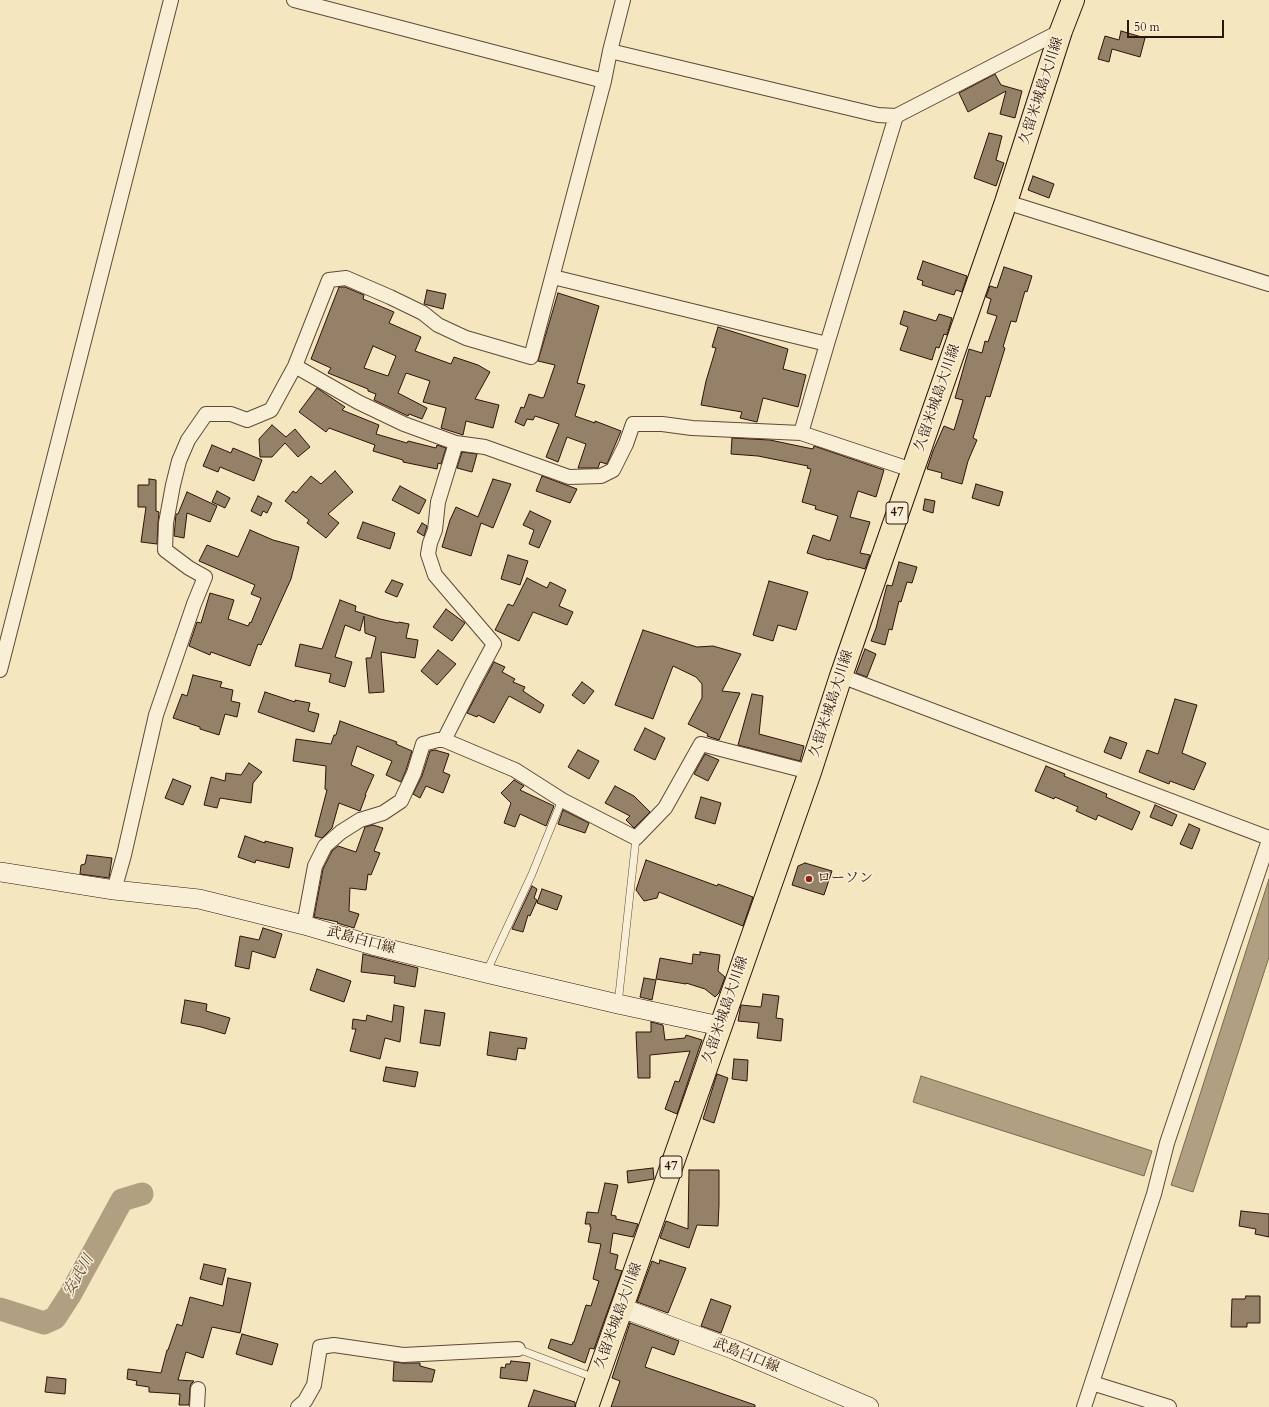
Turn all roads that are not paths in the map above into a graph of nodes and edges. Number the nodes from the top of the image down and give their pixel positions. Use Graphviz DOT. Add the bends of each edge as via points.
graph roads {
  1 [pos="171,0"];
  2 [pos="294,0"];
  3 [pos="623,0"];
  4 [pos="1073,0"];
  5 [pos="1061,31"];
  6 [pos="610,50"];
  7 [pos="604,81"];
  8 [pos="896,116"];
  9 [pos="1006,202"];
  10 [pos="553,277"];
  11 [pos="1269,284"];
  12 [pos="827,344"];
  13 [pos="295,366"];
  14 [pos="801,433"];
  15 [pos="456,443"];
  16 [pos="912,470"];
  17 [pos="0,670"];
  18 [pos="840,676"];
  19 [pos="444,740"];
  20 [pos="810,772"];
  21 [pos="562,800"];
  22 [pos="636,838"];
  23 [pos="1269,839"];
  24 [pos="0,872"];
  25 [pos="114,890"];
  26 [pos="304,925"];
  27 [pos="486,973"];
  28 [pos="618,1004"];
  29 [pos="720,1026"];
  30 [pos="622,1308"];
  31 [pos="518,1349"];
  32 [pos="597,1378"];
  33 [pos="1092,1383"];
  34 [pos="198,1389"];
  35 [pos="196,1407"];
  36 [pos="298,1407"];
  37 [pos="587,1407"];
  38 [pos="869,1407"];
  39 [pos="1084,1407"];
  40 [pos="1169,1407"];
  1 -- 17 [label="street"];
  2 -- 7 [label="street"];
  3 -- 6 [label="street"];
  4 -- 5 [label="main road, 久留米城島大川線 / 47"];
  5 -- 8 [label="street"];
  5 -- 9 [label="main road, 久留米城島大川線 / 47"];
  6 -- 7 [label="street"];
  6 -- 8 [label="street" via="878,115"];
  7 -- 10 [label="street"];
  8 -- 12 [label="street"];
  9 -- 11 [label="street"];
  9 -- 16 [label="main road, 久留米城島大川線 / 47"];
  10 -- 12 [label="street"];
  10 -- 13 [label="street" via="531,357 466,338 438,325 423,313 390,296 346,278 329,280"];
  12 -- 14 [label="street"];
  13 -- 15 [label="street" via="358,402 404,424"];
  13 -- 25 [label="street" via="271,410 247,420 231,414 206,414 188,440 179,461 166,523 166,550 205,577 156,715"];
  14 -- 15 [label="street" via="633,424 613,470 602,476 569,477 484,447"];
  14 -- 16 [label="street"];
  15 -- 19 [label="street" via="438,502 435,530 428,554 435,575 494,644"];
  16 -- 18 [label="main road, 久留米城島大川線 / 47"];
  18 -- 20 [label="main road, 久留米城島大川線 / 47"];
  18 -- 23 [label="street"];
  19 -- 21 [label="street" via="515,770"];
  19 -- 26 [label="street" via="423,744 414,773 401,801 383,813 360,820 325,846 315,866"];
  20 -- 22 [label="street" via="701,744 665,808"];
  20 -- 29 [label="main road, 久留米城島大川線 / 47"];
  21 -- 22 [label="street"];
  21 -- 27 [label="lane" via="532,874"];
  22 -- 28 [label="lane"];
  23 -- 33 [label="street" via="1167,1143 1154,1194"];
  24 -- 25 [label="main road, 武島白口線"];
  25 -- 26 [label="main road, 武島白口線" via="199,899"];
  26 -- 27 [label="main road, 武島白口線"];
  27 -- 28 [label="main road, 武島白口線"];
  28 -- 29 [label="main road, 武島白口線"];
  29 -- 30 [label="main road, 久留米城島大川線 / 47"];
  30 -- 32 [label="main road, 久留米城島大川線 / 47"];
  30 -- 38 [label="main road, 武島白口線" via="735,1350"];
  31 -- 32 [label="lane"];
  31 -- 36 [label="street" via="403,1355 334,1345 320,1347 314,1385 305,1401"];
  32 -- 37 [label="main road, 久留米城島大川線 / 47"];
  33 -- 39 [label="street"];
  33 -- 40 [label="street"];
  34 -- 35 [label="street"];
}
